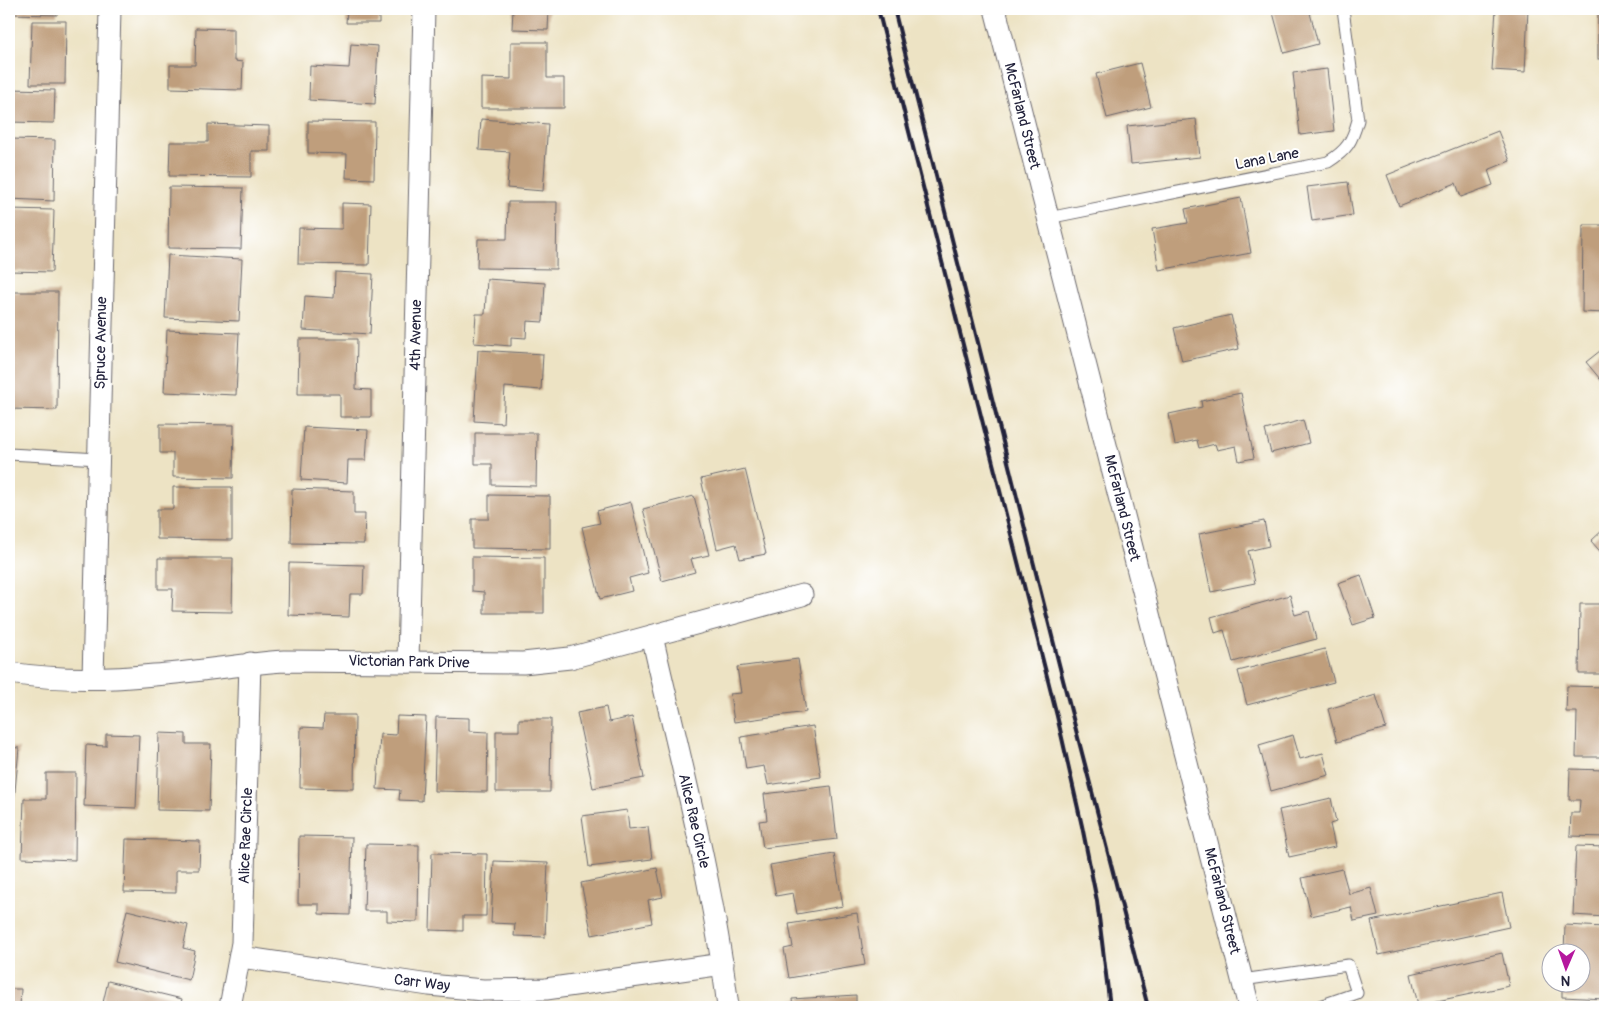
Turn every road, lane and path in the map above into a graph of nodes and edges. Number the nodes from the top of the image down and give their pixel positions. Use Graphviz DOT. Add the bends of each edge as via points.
graph roads {
  1 [pos="110,9"];
  2 [pos="424,9"];
  3 [pos="995,9"];
  4 [pos="1343,9"];
  5 [pos="1048,218"];
  6 [pos="9,454"];
  7 [pos="99,459"];
  8 [pos="802,595"];
  9 [pos="652,636"];
  10 [pos="408,662"];
  11 [pos="250,663"];
  12 [pos="9,673"];
  13 [pos="93,678"];
  14 [pos="241,957"];
  15 [pos="723,964"];
  16 [pos="1242,980"];
  17 [pos="230,1007"];
  18 [pos="728,1007"];
  19 [pos="1249,1007"];
  20 [pos="1317,1007"];
  1 -- 7 [label="street, Spruce Avenue"];
  2 -- 10 [label="street, 4th Avenue"];
  3 -- 5 [label="street, McFarland Street"];
  4 -- 5 [label="lane, Lana Lane" via="1358,120 1354,137 1344,152 1328,162"];
  5 -- 16 [label="street, McFarland Street"];
  6 -- 7 [label="lane"];
  7 -- 13 [label="street, Spruce Avenue"];
  8 -- 9 [label="street, Victorian Park Drive"];
  9 -- 10 [label="street, Victorian Park Drive" via="570,658 523,664"];
  9 -- 15 [label="street, Alice Rae Circle" via="710,892"];
  10 -- 11 [label="street, Victorian Park Drive" via="284,660"];
  11 -- 13 [label="street, Victorian Park Drive" via="154,675"];
  11 -- 14 [label="street, Alice Rae Circle"];
  12 -- 13 [label="street, Victorian Park Drive"];
  14 -- 15 [label="street, Carr Way" via="483,990 546,989"];
  14 -- 17 [label="street, Alice Rae Circle"];
  15 -- 18 [label="street, Alice Rae Circle"];
  16 -- 19 [label="street, McFarland Street"];
  16 -- 20 [label="lane" via="1348,965 1357,993"];
}
